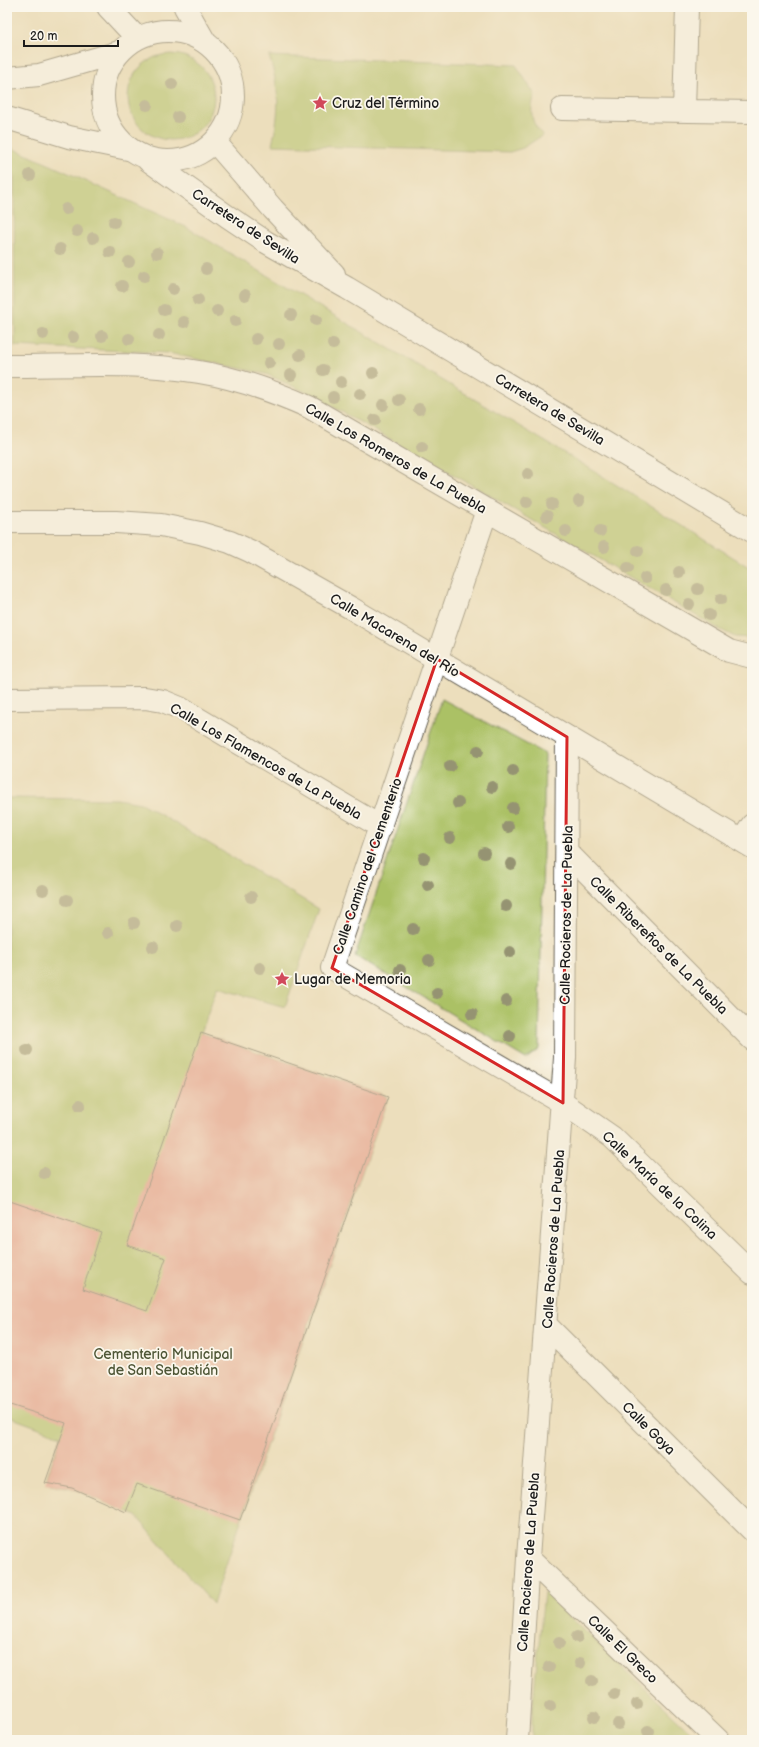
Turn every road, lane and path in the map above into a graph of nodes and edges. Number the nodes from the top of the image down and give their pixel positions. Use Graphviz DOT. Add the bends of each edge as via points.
graph roads {
  1 [pos="108,7"];
  2 [pos="185,7"];
  3 [pos="687,7"];
  4 [pos="137,38"];
  5 [pos="205,42"];
  6 [pos="119,52"];
  7 [pos="7,78"];
  8 [pos="562,108"];
  9 [pos="684,110"];
  10 [pos="752,112"];
  11 [pos="7,118"];
  12 [pos="215,142"];
  13 [pos="128,149"];
  14 [pos="148,160"];
  15 [pos="348,288"];
  16 [pos="7,366"];
  17 [pos="487,510"];
  18 [pos="726,516"];
  19 [pos="7,522"];
  20 [pos="752,523"];
  21 [pos="752,531"];
  22 [pos="752,656"];
  23 [pos="437,659"];
  24 [pos="7,699"];
  25 [pos="567,737"];
  26 [pos="380,827"];
  27 [pos="749,837"];
  28 [pos="567,852"];
  29 [pos="752,1039"];
  30 [pos="563,1103"];
  31 [pos="752,1273"];
  32 [pos="546,1325"];
  33 [pos="752,1530"];
  34 [pos="528,1558"];
  35 [pos="516,1740"];
  36 [pos="718,1740"];
  1 -- 4 [label="street"];
  2 -- 5 [label="street"];
  3 -- 9 [label="street"];
  4 -- 5 [label="street" via="171,30 189,34"];
  4 -- 6 [label="street"];
  5 -- 12 [label="street" via="221,57 231,78 233,101 228,123"];
  6 -- 7 [label="street" via="40,75"];
  6 -- 13 [label="street" via="108,71 102,92 105,113 113,133"];
  8 -- 9 [label="street"];
  9 -- 10 [label="street"];
  11 -- 13 [label="street" via="69,138"];
  12 -- 14 [label="street" via="201,153 184,160"];
  12 -- 15 [label="street, Carretera de Sevilla" via="273,209"];
  13 -- 14 [label="street"];
  14 -- 15 [label="street, Carretera de Sevilla" via="266,242"];
  15 -- 18 [label="street, Carretera de Sevilla"];
  16 -- 17 [label="street, Calle Los Romeros de La Puebla" via="138,365 232,379 268,389 309,407"];
  17 -- 22 [label="street, Calle Los Romeros de La Puebla" via="729,651"];
  17 -- 23 [label="street, Calle Camino del Cementerio"];
  18 -- 20 [label="street"];
  18 -- 21 [label="street, Carretera de Sevilla"];
  19 -- 23 [label="street, Calle Macarena del Río" via="116,522 161,526 230,542 271,562"];
  23 -- 25 [label="street, Calle Macarena del Río"];
  23 -- 26 [label="street, Calle Camino del Cementerio"];
  24 -- 26 [label="street, Calle Los Flamencos de La Puebla" via="131,697 163,702 180,708"];
  25 -- 27 [label="street, Calle Macarena del Río"];
  25 -- 28 [label="street, Calle Rocieros de La Puebla"];
  26 -- 30 [label="street, Calle Camino del Cementerio" via="332,968"];
  28 -- 29 [label="street, Calle Ribereños de La Puebla"];
  28 -- 30 [label="street, Calle Rocieros de La Puebla"];
  30 -- 31 [label="street, Calle María de la Colina" via="612,1137"];
  30 -- 32 [label="street, Calle Rocieros de La Puebla"];
  32 -- 33 [label="street, Calle Goya"];
  32 -- 34 [label="street, Calle Rocieros de La Puebla"];
  34 -- 35 [label="street, Calle Rocieros de La Puebla"];
  34 -- 36 [label="street, Calle El Greco"];
}
